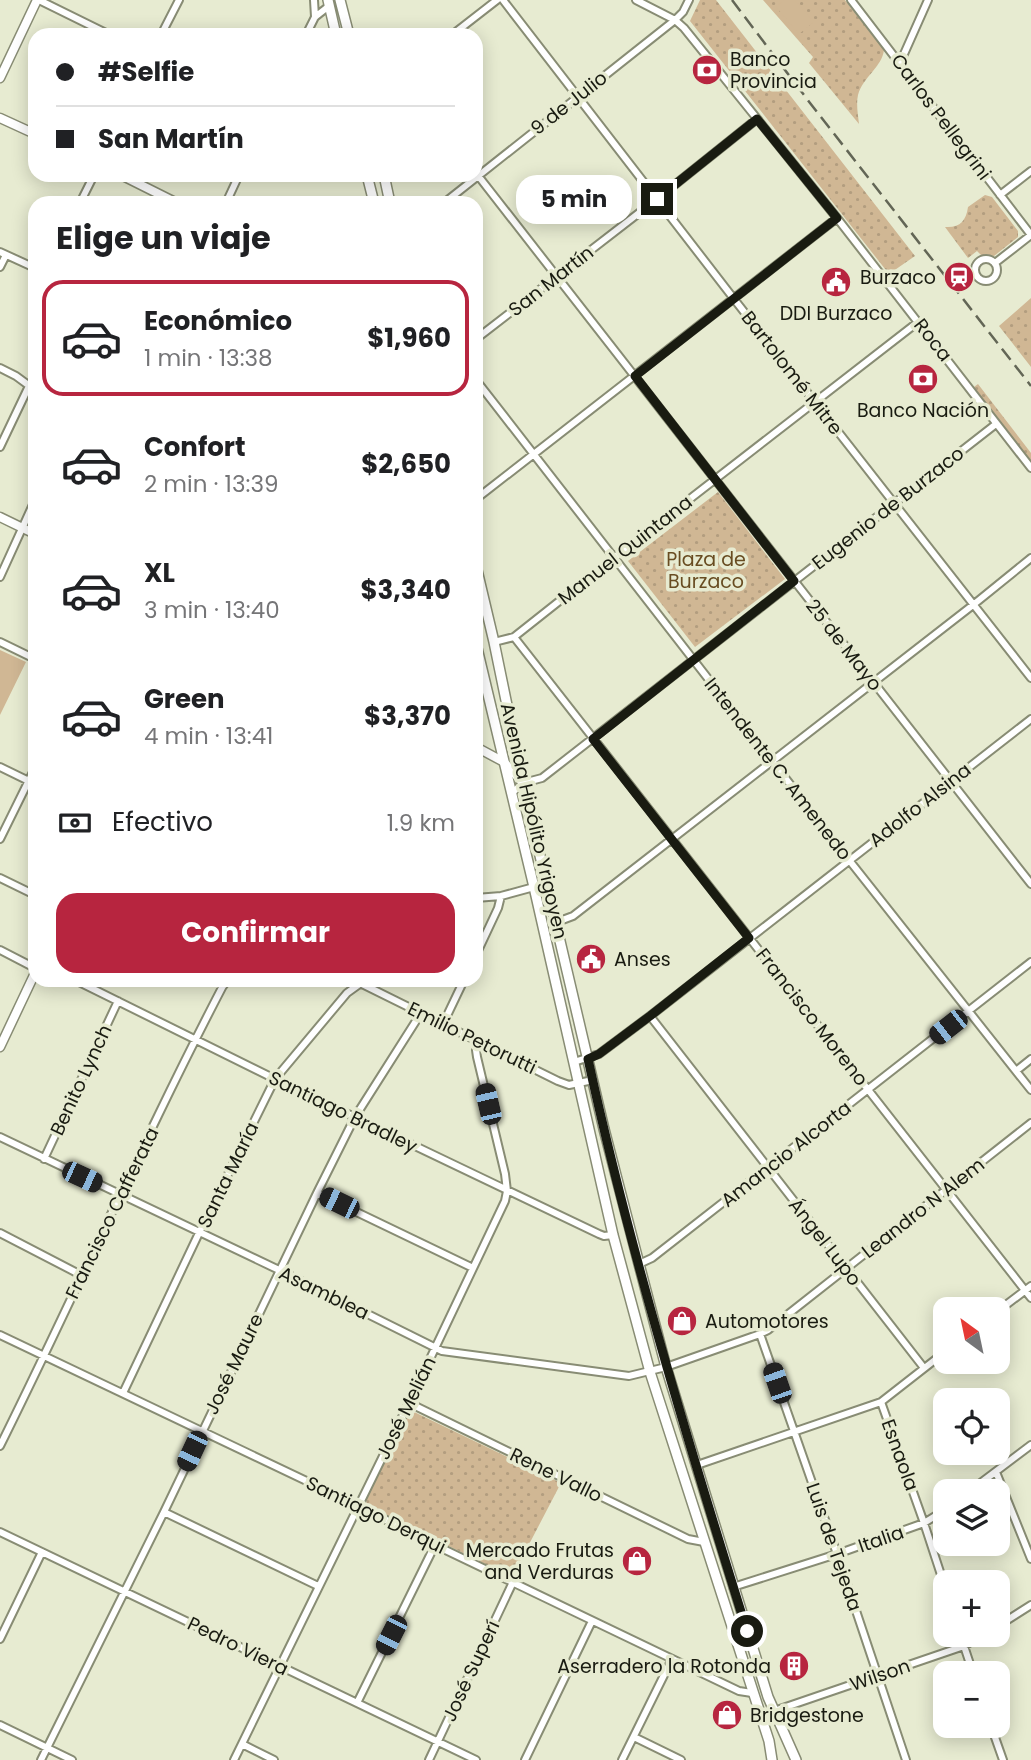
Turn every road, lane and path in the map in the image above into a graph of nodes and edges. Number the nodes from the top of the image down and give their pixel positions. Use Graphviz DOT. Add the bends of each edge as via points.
graph roads {
  1 [pos="38,0"];
  2 [pos="179,0"];
  3 [pos="314,0"];
  4 [pos="340,0"];
  5 [pos="497,0"];
  6 [pos="503,0"];
  7 [pos="636,0"];
  8 [pos="689,0"];
  9 [pos="851,0"];
  10 [pos="928,0"];
  11 [pos="328,3"];
  12 [pos="315,17"];
  13 [pos="675,20"];
  14 [pos="96,28"];
  15 [pos="165,28"];
  16 [pos="310,28"];
  17 [pos="334,28"];
  18 [pos="347,28"];
  19 [pos="461,28"];
  20 [pos="900,63"];
  21 [pos="0,78"];
  22 [pos="578,96"];
  23 [pos="0,118"];
  24 [pos="757,119"];
  25 [pos="28,131"];
  26 [pos="483,169"];
  27 [pos="1031,171"];
  28 [pos="135,182"];
  29 [pos="468,182"];
  30 [pos="483,182"];
  31 [pos="1000,195"];
  32 [pos="163,196"];
  33 [pos="452,196"];
  34 [pos="657,199"];
  35 [pos="837,218"];
  36 [pos="1031,235"];
  37 [pos="3,253"];
  38 [pos="995,263"];
  39 [pos="28,265"];
  40 [pos="0,268"];
  41 [pos="557,277"];
  42 [pos="734,299"];
  43 [pos="918,322"];
  44 [pos="483,334"];
  45 [pos="0,368"];
  46 [pos="635,376"];
  47 [pos="28,385"];
  48 [pos="483,389"];
  49 [pos="28,395"];
  50 [pos="815,401"];
  51 [pos="996,424"];
  52 [pos="0,447"];
  53 [pos="534,455"];
  54 [pos="1031,468"];
  55 [pos="715,480"];
  56 [pos="483,494"];
  57 [pos="894,504"];
  58 [pos="28,514"];
  59 [pos="0,517"];
  60 [pos="21,527"];
  61 [pos="28,530"];
  62 [pos="615,557"];
  63 [pos="1031,558"];
  64 [pos="0,576"];
  65 [pos="794,581"];
  66 [pos="483,596"];
  67 [pos="973,605"];
  68 [pos="514,637"];
  69 [pos="0,642"];
  70 [pos="494,642"];
  71 [pos="28,656"];
  72 [pos="694,659"];
  73 [pos="483,674"];
  74 [pos="1031,678"];
  75 [pos="873,682"];
  76 [pos="1031,719"];
  77 [pos="593,739"];
  78 [pos="483,751"];
  79 [pos="772,760"];
  80 [pos="504,762"];
  81 [pos="0,767"];
  82 [pos="28,781"];
  83 [pos="951,781"];
  84 [pos="523,783"];
  85 [pos="28,790"];
  86 [pos="512,793"];
  87 [pos="0,839"];
  88 [pos="671,839"];
  89 [pos="849,860"];
  90 [pos="0,878"];
  91 [pos="1031,884"];
  92 [pos="534,887"];
  93 [pos="28,892"];
  94 [pos="501,896"];
  95 [pos="483,897"];
  96 [pos="557,922"];
  97 [pos="749,938"];
  98 [pos="483,940"];
  99 [pos="0,950"];
  100 [pos="1031,962"];
  101 [pos="28,964"];
  102 [pos="29,987"];
  103 [pos="89,987"];
  104 [pos="223,987"];
  105 [pos="353,987"];
  106 [pos="371,987"];
  107 [pos="461,987"];
  108 [pos="118,1001"];
  109 [pos="968,1012"];
  110 [pos="421,1013"];
  111 [pos="650,1016"];
  112 [pos="443,1024"];
  113 [pos="196,1040"];
  114 [pos="480,1042"];
  115 [pos="0,1047"];
  116 [pos="588,1059"];
  117 [pos="1031,1059"];
  118 [pos="574,1062"];
  119 [pos="1016,1071"];
  120 [pos="275,1079"];
  121 [pos="593,1080"];
  122 [pos="578,1084"];
  123 [pos="868,1089"];
  124 [pos="1031,1090"];
  125 [pos="355,1117"];
  126 [pos="1031,1123"];
  127 [pos="0,1137"];
  128 [pos="44,1159"];
  129 [pos="768,1168"];
  130 [pos="507,1191"];
  131 [pos="947,1191"];
  132 [pos="317,1192"];
  133 [pos="120,1194"];
  134 [pos="0,1233"];
  135 [pos="199,1233"];
  136 [pos="613,1235"];
  137 [pos="639,1265"];
  138 [pos="473,1268"];
  139 [pos="845,1268"];
  140 [pos="279,1270"];
  141 [pos="81,1275"];
  142 [pos="1028,1288"];
  143 [pos="1031,1298"];
  144 [pos="1010,1302"];
  145 [pos="760,1334"];
  146 [pos="0,1335"];
  147 [pos="435,1348"];
  148 [pos="44,1356"];
  149 [pos="933,1361"];
  150 [pos="666,1367"];
  151 [pos="924,1368"];
  152 [pos="650,1372"];
  153 [pos="123,1393"];
  154 [pos="881,1402"];
  155 [pos="409,1403"];
  156 [pos="202,1431"];
  157 [pos="794,1431"];
  158 [pos="3,1433"];
  159 [pos="1031,1445"];
  160 [pos="0,1446"];
  161 [pos="697,1465"];
  162 [pos="996,1472"];
  163 [pos="987,1479"];
  164 [pos="359,1506"];
  165 [pos="164,1512"];
  166 [pos="933,1518"];
  167 [pos="925,1523"];
  168 [pos="0,1532"];
  169 [pos="704,1542"];
  170 [pos="435,1545"];
  171 [pos="42,1552"];
  172 [pos="837,1554"];
  173 [pos="1031,1559"];
  174 [pos="940,1570"];
  175 [pos="513,1582"];
  176 [pos="318,1586"];
  177 [pos="733,1587"];
  178 [pos="124,1591"];
  179 [pos="1031,1605"];
  180 [pos="1010,1618"];
  181 [pos="592,1621"];
  182 [pos="0,1639"];
  183 [pos="961,1647"];
  184 [pos="672,1659"];
  185 [pos="280,1666"];
  186 [pos="878,1675"];
  187 [pos="752,1693"];
  188 [pos="357,1703"];
  189 [pos="774,1711"];
  190 [pos="0,1725"];
  191 [pos="634,1737"];
  192 [pos="995,1738"];
  193 [pos="438,1741"];
  194 [pos="242,1744"];
  195 [pos="47,1748"];
  196 [pos="41,1760"];
  197 [pos="72,1760"];
  198 [pos="234,1760"];
  199 [pos="274,1760"];
  200 [pos="429,1760"];
  201 [pos="476,1760"];
  202 [pos="526,1760"];
  203 [pos="622,1760"];
  204 [pos="681,1760"];
  205 [pos="772,1760"];
  206 [pos="796,1760"];
  207 [pos="906,1760"];
  208 [pos="1003,1760"];
  1 -- 14 [label="street"];
  1 -- 21 [label="street"];
  2 -- 15 [label="street"];
  3 -- 12 [label="street"];
  4 -- 18 [label="main road"];
  5 -- 19 [label="street"];
  6 -- 22 [label="street, Bartolomé Mitre"];
  7 -- 13 [label="street, Roca"];
  8 -- 13 [label="street, 9 de Julio"];
  9 -- 20 [label="street, Carlos Pellegrini"];
  10 -- 20 [label="street"];
  11 -- 12 [label="street"];
  11 -- 17 [label="main road"];
  12 -- 16 [label="street"];
  13 -- 22 [label="street, 9 de Julio"];
  13 -- 24 [label="street, Roca"];
  20 -- 31 [label="street, Carlos Pellegrini"];
  22 -- 26 [label="street, 9 de Julio"];
  22 -- 34 [label="street, Bartolomé Mitre"];
  23 -- 25 [label="street"];
  24 -- 34 [label="street, San Martín"];
  24 -- 35 [label="street, Roca"];
  27 -- 31 [label="street"];
  28 -- 32 [label="street"];
  29 -- 33 [label="street, 9 de Julio"];
  30 -- 41 [label="street, 25 de Mayo"];
  31 -- 36 [label="street, Carlos Pellegrini"];
  34 -- 41 [label="street, San Martín"];
  34 -- 42 [label="street, Bartolomé Mitre"];
  35 -- 42 [label="street"];
  35 -- 43 [label="street, Roca"];
  36 -- 38 [label="street"];
  37 -- 39 [label="street"];
  37 -- 40 [label="street"];
  41 -- 44 [label="street, San Martín"];
  41 -- 46 [label="street, 25 de Mayo"];
  42 -- 46 [label="street"];
  42 -- 50 [label="street, Bartolomé Mitre"];
  43 -- 50 [label="street, Manuel Quintana"];
  43 -- 51 [label="street, Roca"];
  45 -- 47 [label="street"];
  46 -- 53 [label="street"];
  46 -- 55 [label="street, 25 de Mayo"];
  48 -- 53 [label="street, Intendente C. Amenedo"];
  49 -- 52 [label="street"];
  50 -- 55 [label="street, Manuel Quintana"];
  50 -- 57 [label="street, Bartolomé Mitre"];
  51 -- 54 [label="street, Roca"];
  51 -- 57 [label="street, Eugenio de Burzaco"];
  53 -- 56 [label="street"];
  53 -- 62 [label="street, Intendente C. Amenedo"];
  55 -- 62 [label="street, Manuel Quintana"];
  55 -- 65 [label="street, 25 de Mayo"];
  57 -- 65 [label="street, Eugenio de Burzaco"];
  57 -- 67 [label="street, Bartolomé Mitre"];
  58 -- 60 [label="street"];
  59 -- 60 [label="street"];
  60 -- 61 [label="street"];
  60 -- 64 [label="street"];
  62 -- 68 [label="street, Manuel Quintana"];
  62 -- 72 [label="street, Intendente C. Amenedo"];
  63 -- 67 [label="street"];
  65 -- 72 [label="street, Eugenio de Burzaco"];
  65 -- 75 [label="street, 25 de Mayo"];
  66 -- 70 [label="main road, Avenida Hipólito Yrigoyen"];
  67 -- 74 [label="street, Bartolomé Mitre"];
  67 -- 75 [label="street"];
  68 -- 70 [label="street, Manuel Quintana"];
  68 -- 77 [label="street, Francisco Moreno"];
  69 -- 71 [label="street"];
  70 -- 84 [label="main road, Avenida Hipólito Yrigoyen"];
  72 -- 77 [label="street, Eugenio de Burzaco"];
  72 -- 79 [label="street, Intendente C. Amenedo"];
  73 -- 80 [label="main road, Avenida Hipólito Yrigoyen"];
  75 -- 79 [label="street"];
  75 -- 83 [label="street, 25 de Mayo"];
  76 -- 83 [label="street, Adolfo Alsina"];
  77 -- 84 [label="street, Eugenio de Burzaco" via="542,778"];
  77 -- 88 [label="street, Francisco Moreno"];
  78 -- 80 [label="street"];
  79 -- 88 [label="street"];
  79 -- 89 [label="street, Intendente C. Amenedo"];
  80 -- 84 [label="street"];
  80 -- 86 [label="main road, Avenida Hipólito Yrigoyen"];
  81 -- 82 [label="street"];
  83 -- 89 [label="street, Adolfo Alsina"];
  83 -- 91 [label="street, 25 de Mayo"];
  84 -- 86 [label="street, Eugenio de Burzaco"];
  84 -- 96 [label="main road, Avenida Hipólito Yrigoyen"];
  85 -- 87 [label="street"];
  86 -- 92 [label="main road, Avenida Hipólito Yrigoyen"];
  88 -- 96 [label="street" via="573,916"];
  88 -- 97 [label="street, Francisco Moreno"];
  89 -- 97 [label="street, Adolfo Alsina"];
  89 -- 109 [label="street, Intendente C. Amenedo"];
  90 -- 93 [label="street"];
  92 -- 94 [label="street"];
  92 -- 118 [label="main road, Avenida Hipólito Yrigoyen"];
  94 -- 95 [label="street"];
  94 -- 98 [label="street"];
  96 -- 116 [label="main road, Avenida Hipólito Yrigoyen"];
  97 -- 111 [label="street, Adolfo Alsina"];
  97 -- 123 [label="street, Francisco Moreno"];
  99 -- 101 [label="street"];
  100 -- 109 [label="street, Amancio Alcorta"];
  102 -- 115 [label="street"];
  103 -- 108 [label="street, Santiago Bradley"];
  104 -- 113 [label="street, Francisco Cafferata"];
  105 -- 120 [label="street, Santa María"];
  106 -- 110 [label="street, Emilio Petorutti"];
  107 -- 112 [label="street"];
  108 -- 113 [label="street, Santiago Bradley"];
  108 -- 128 [label="street, Benito Lynch"];
  109 -- 119 [label="street, Intendente C. Amenedo"];
  109 -- 123 [label="street, Amancio Alcorta"];
  110 -- 112 [label="street, Emilio Petorutti"];
  110 -- 125 [label="street, José Maure"];
  111 -- 116 [label="street, Adolfo Alsina"];
  111 -- 129 [label="street, Ángel Lupo"];
  112 -- 114 [label="street, Emilio Petorutti"];
  113 -- 120 [label="street, Santiago Bradley"];
  113 -- 133 [label="street, Francisco Cafferata"];
  114 -- 122 [label="street, Emilio Petorutti" via="558,1081"];
  114 -- 130 [label="street" via="477,1057"];
  116 -- 118 [label="street, Adolfo Alsina"];
  116 -- 121 [label="main road, Avenida Hipólito Yrigoyen"];
  117 -- 119 [label="street"];
  118 -- 122 [label="main road, Avenida Hipólito Yrigoyen"];
  119 -- 124 [label="street, Intendente C. Amenedo"];
  120 -- 125 [label="street, Santiago Bradley"];
  120 -- 135 [label="street, Santa María"];
  121 -- 122 [label="street"];
  121 -- 137 [label="main road, Avenida Hipólito Yrigoyen"];
  122 -- 136 [label="main road, Avenida Hipólito Yrigoyen"];
  123 -- 129 [label="street, Amancio Alcorta"];
  123 -- 131 [label="street, Francisco Moreno"];
  125 -- 130 [label="street, Santiago Bradley"];
  125 -- 132 [label="street, José Maure"];
  126 -- 131 [label="street, Leandro N Alem"];
  127 -- 128 [label="street, Asamblea"];
  128 -- 133 [label="street, Asamblea"];
  129 -- 137 [label="street, Amancio Alcorta"];
  129 -- 139 [label="street, Ángel Lupo"];
  130 -- 136 [label="street, Santiago Bradley" via="598,1234"];
  130 -- 138 [label="street, José Melián"];
  131 -- 139 [label="street, Leandro N Alem"];
  131 -- 142 [label="street, Francisco Moreno"];
  132 -- 138 [label="street"];
  132 -- 140 [label="street, José Maure"];
  133 -- 135 [label="street, Asamblea"];
  133 -- 141 [label="street, Francisco Cafferata"];
  134 -- 141 [label="street"];
  135 -- 140 [label="street, Asamblea"];
  135 -- 153 [label="street, Santa María"];
  136 -- 152 [label="main road, Avenida Hipólito Yrigoyen"];
  137 -- 150 [label="main road, Avenida Hipólito Yrigoyen"];
  138 -- 147 [label="street, José Melián"];
  139 -- 145 [label="street, Leandro N Alem"];
  139 -- 151 [label="street, Ángel Lupo"];
  140 -- 147 [label="street, Asamblea"];
  140 -- 156 [label="street, José Maure"];
  141 -- 148 [label="street, Francisco Cafferata"];
  142 -- 143 [label="street, Francisco Moreno"];
  142 -- 144 [label="street"];
  145 -- 150 [label="street, Leandro N Alem"];
  145 -- 157 [label="street, Luis de Tejeda"];
  146 -- 148 [label="street, Santiago Derqui"];
  147 -- 152 [label="street, Asamblea" via="629,1376"];
  147 -- 155 [label="street, José Melián"];
  148 -- 153 [label="street, Santiago Derqui"];
  148 -- 158 [label="street, Francisco Cafferata"];
  149 -- 151 [label="street"];
  150 -- 152 [label="street, Asamblea"];
  150 -- 161 [label="main road, Avenida Hipólito Yrigoyen"];
  151 -- 154 [label="street"];
  152 -- 169 [label="main road, Avenida Hipólito Yrigoyen"];
  153 -- 156 [label="street, Santiago Derqui"];
  154 -- 157 [label="street"];
  154 -- 167 [label="street, Esnaola"];
  155 -- 164 [label="street, José Melián"];
  155 -- 169 [label="street, Rene Vallo" via="688,1539"];
  156 -- 164 [label="street, Santiago Derqui"];
  156 -- 165 [label="street, José Maure"];
  157 -- 161 [label="street"];
  157 -- 172 [label="street, Luis de Tejeda"];
  158 -- 160 [label="street, Francisco Cafferata"];
  159 -- 162 [label="street"];
  161 -- 177 [label="main road, Avenida Hipólito Yrigoyen"];
  162 -- 163 [label="street"];
  162 -- 173 [label="street"];
  164 -- 170 [label="street, Santiago Derqui"];
  164 -- 176 [label="street, José Melián"];
  165 -- 176 [label="street"];
  165 -- 178 [label="street, José Maure"];
  166 -- 167 [label="street, Italia"];
  167 -- 172 [label="street, Italia"];
  167 -- 174 [label="street, Esnaola"];
  168 -- 171 [label="street, Pedro Viera"];
  169 -- 187 [label="main road, Avenida Hipólito Yrigoyen"];
  170 -- 175 [label="street, Santiago Derqui"];
  170 -- 188 [label="street"];
  171 -- 178 [label="street, Pedro Viera"];
  171 -- 182 [label="street"];
  172 -- 177 [label="street, Italia"];
  172 -- 186 [label="street, Luis de Tejeda"];
  175 -- 181 [label="street, Santiago Derqui"];
  175 -- 193 [label="street, José Superí"];
  176 -- 185 [label="street, José Melián"];
  177 -- 189 [label="main road, Avenida Hipólito Yrigoyen"];
  178 -- 185 [label="street, Pedro Viera"];
  178 -- 195 [label="street, José Maure"];
  179 -- 180 [label="street"];
  181 -- 184 [label="street, Santiago Derqui"];
  181 -- 202 [label="street"];
  183 -- 186 [label="street, Wilson"];
  184 -- 187 [label="street, Santiago Derqui"];
  184 -- 191 [label="street"];
  185 -- 188 [label="street, Pedro Viera"];
  185 -- 194 [label="street, José Melián"];
  186 -- 189 [label="street, Wilson"];
  186 -- 207 [label="street, Luis de Tejeda"];
  187 -- 205 [label="main road, Avenida Hipólito Yrigoyen"];
  188 -- 193 [label="street, Pedro Viera"];
  189 -- 206 [label="main road, Avenida Hipólito Yrigoyen"];
  190 -- 195 [label="street"];
  191 -- 203 [label="street"];
  191 -- 204 [label="street"];
  192 -- 208 [label="street"];
  193 -- 200 [label="street, José Superí"];
  193 -- 201 [label="street, Pedro Viera"];
  194 -- 198 [label="street, José Melián"];
  194 -- 199 [label="street"];
  195 -- 196 [label="street, José Maure"];
  195 -- 197 [label="street"];
}
